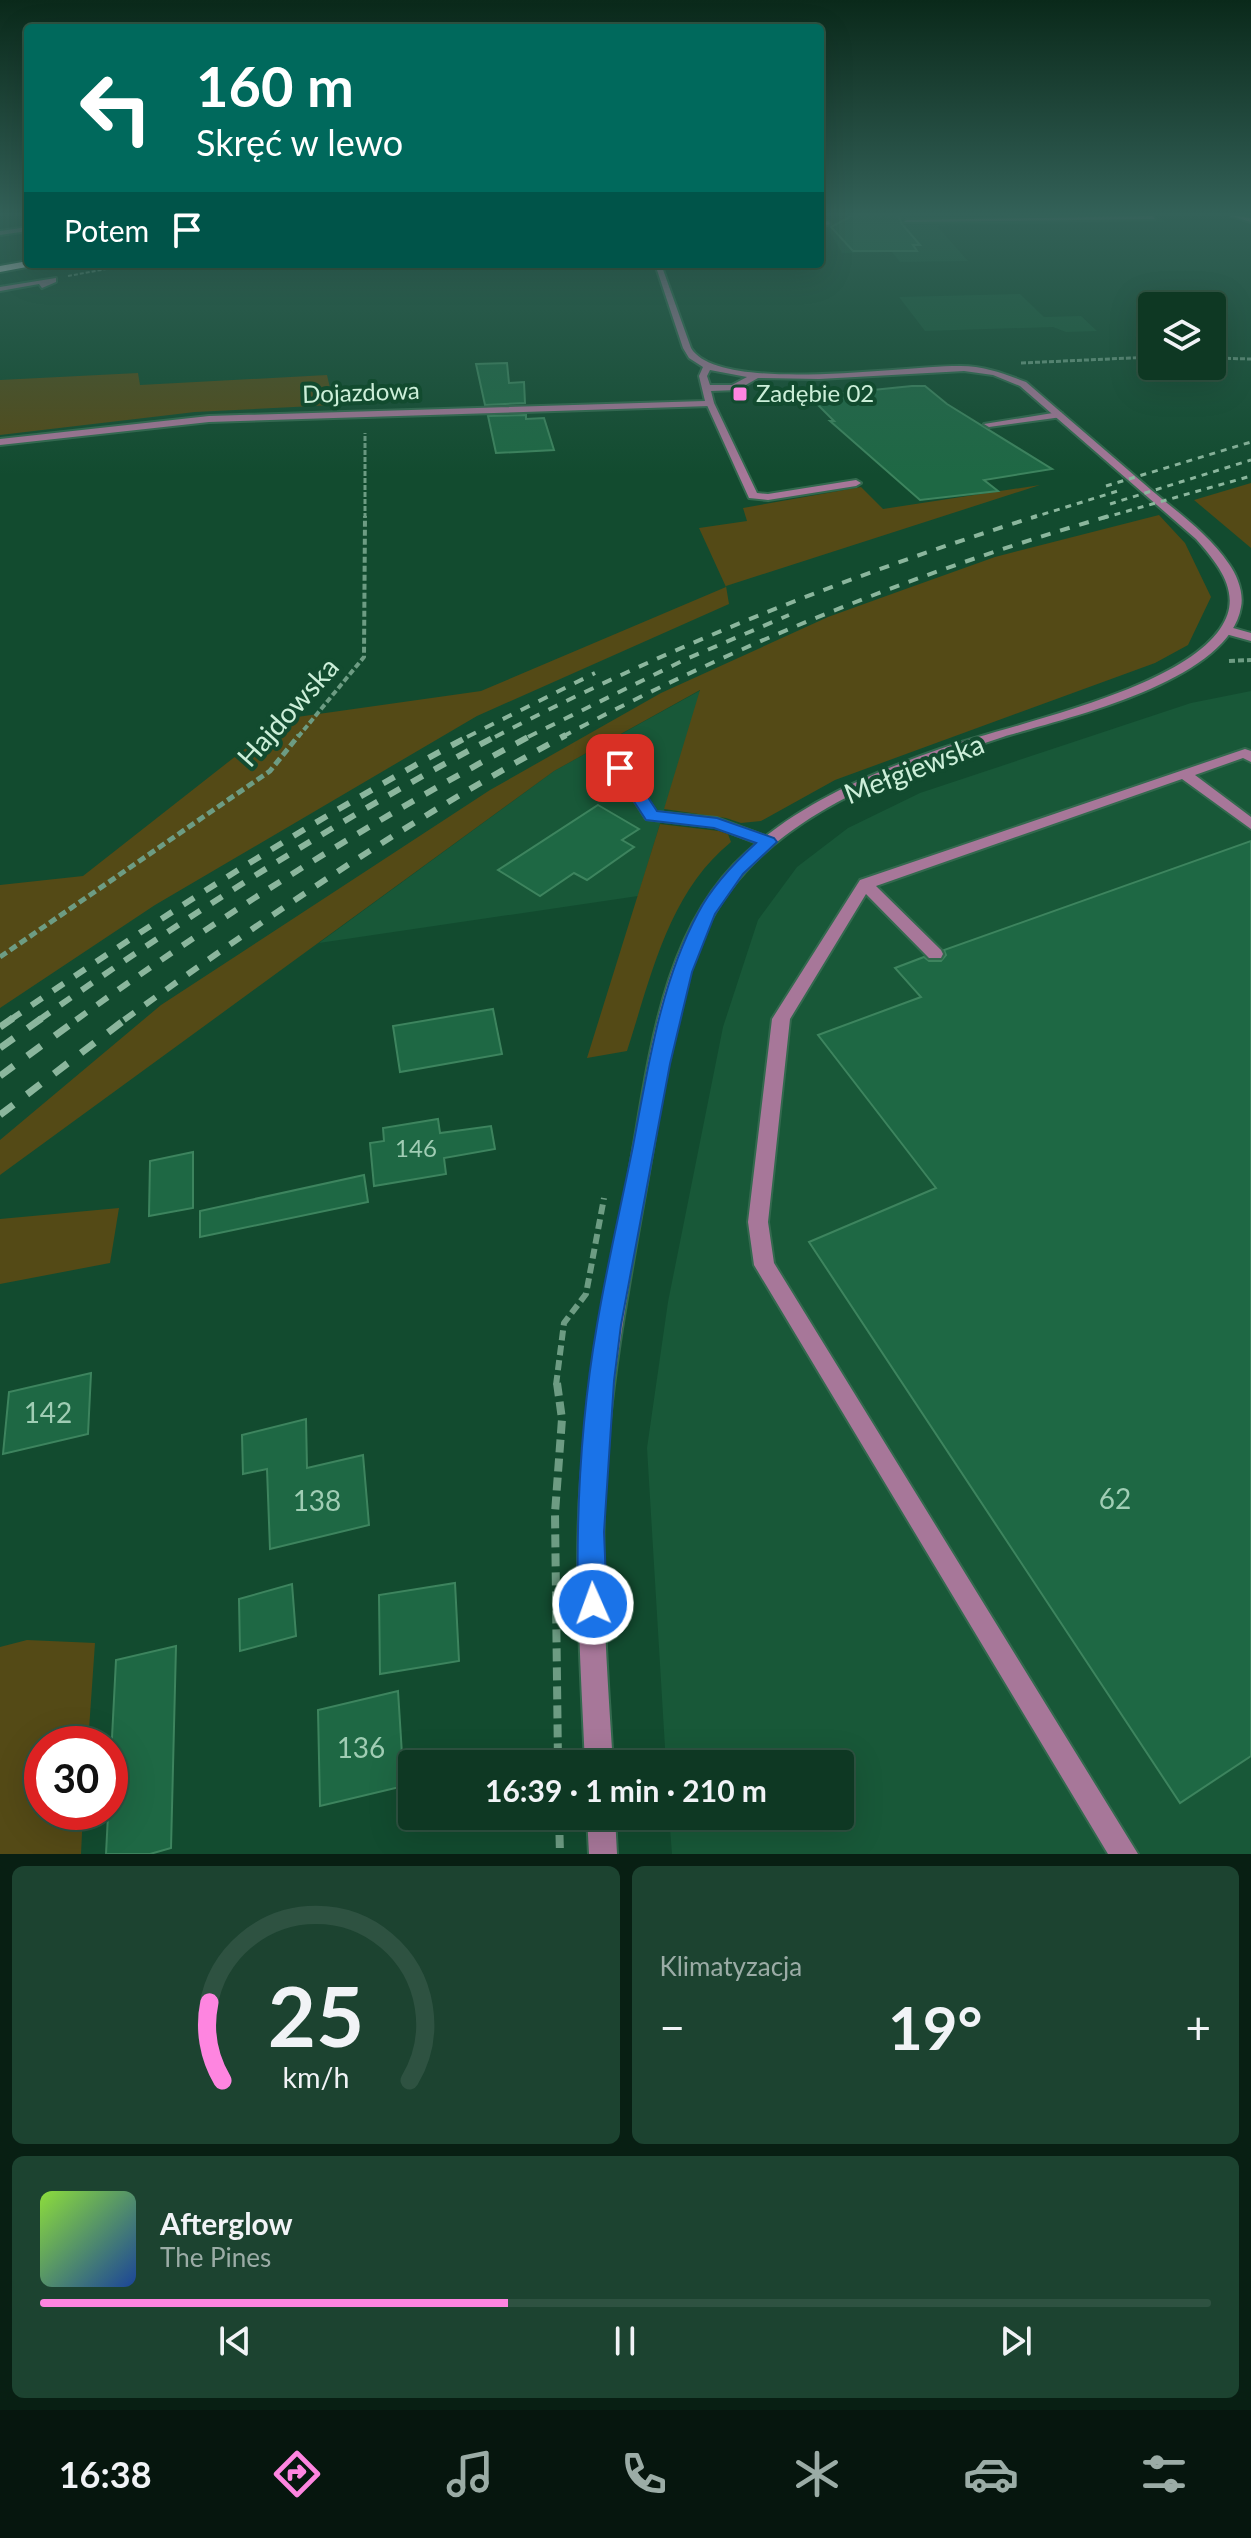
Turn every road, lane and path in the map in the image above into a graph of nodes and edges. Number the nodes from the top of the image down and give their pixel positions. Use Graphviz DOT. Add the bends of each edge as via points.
graph roads {
  1 [pos="672,302"];
  2 [pos="1138,357"];
  3 [pos="1226,358"];
  4 [pos="1251,359"];
  5 [pos="707,368"];
  6 [pos="988,371"];
  7 [pos="754,377"];
  8 [pos="707,388"];
  9 [pos="710,403"];
  10 [pos="365,413"];
  11 [pos="1059,415"];
  12 [pos="989,424"];
  13 [pos="0,442"];
  14 [pos="856,483"];
  15 [pos="1226,630"];
  16 [pos="1251,637"];
  17 [pos="1251,660"];
  18 [pos="1223,666"];
  19 [pos="1251,758"];
  20 [pos="620,768"];
  21 [pos="1183,773"];
  22 [pos="1251,824"];
  23 [pos="768,842"];
  24 [pos="865,884"];
  25 [pos="935,954"];
  26 [pos="0,957"];
  27 [pos="555,1513"];
  28 [pos="558,1750"];
  29 [pos="599,1750"];
  30 [pos="559,1830"];
  31 [pos="602,1830"];
  32 [pos="560,1854"];
  33 [pos="603,1854"];
  34 [pos="1124,1854"];
  1 -- 5 [label="street" via="692,356"];
  2 -- 6 [label="path" via="1030,361"];
  3 -- 4 [label="path"];
  5 -- 7 [label="street"];
  5 -- 8 [label="street"];
  6 -- 7 [label="street" via="933,368"];
  6 -- 11 [label="street" via="1023,384"];
  7 -- 8 [label="street" via="734,388"];
  8 -- 9 [label="street"];
  9 -- 10 [label="street, Dojazdowa"];
  9 -- 14 [label="street" via="753,496"];
  10 -- 13 [label="street, Dojazdowa" via="209,419"];
  10 -- 26 [label="path, Hajdowska" via="364,657 270,771"];
  11 -- 12 [label="street"];
  11 -- 15 [label="street" via="1219,558 1236,595"];
  15 -- 16 [label="street"];
  15 -- 23 [label="street, Mełgiewska" via="1200,657 1156,683 890,774 830,802"];
  17 -- 18 [label="path" via="1235,659"];
  19 -- 21 [label="street" via="1245,753"];
  20 -- 23 [label="street" via="651,816 717,823"];
  21 -- 22 [label="street"];
  21 -- 24 [label="street"];
  23 -- 29 [label="street, Mełgiewska" via="722,889 682,972 609,1325 591,1532"];
  24 -- 25 [label="street"];
  24 -- 34 [label="street" via="781,1019 758,1222 764,1265"];
  27 -- 28 [label="path"];
  30 -- 32 [label="path"];
  31 -- 33 [label="street"];
}
